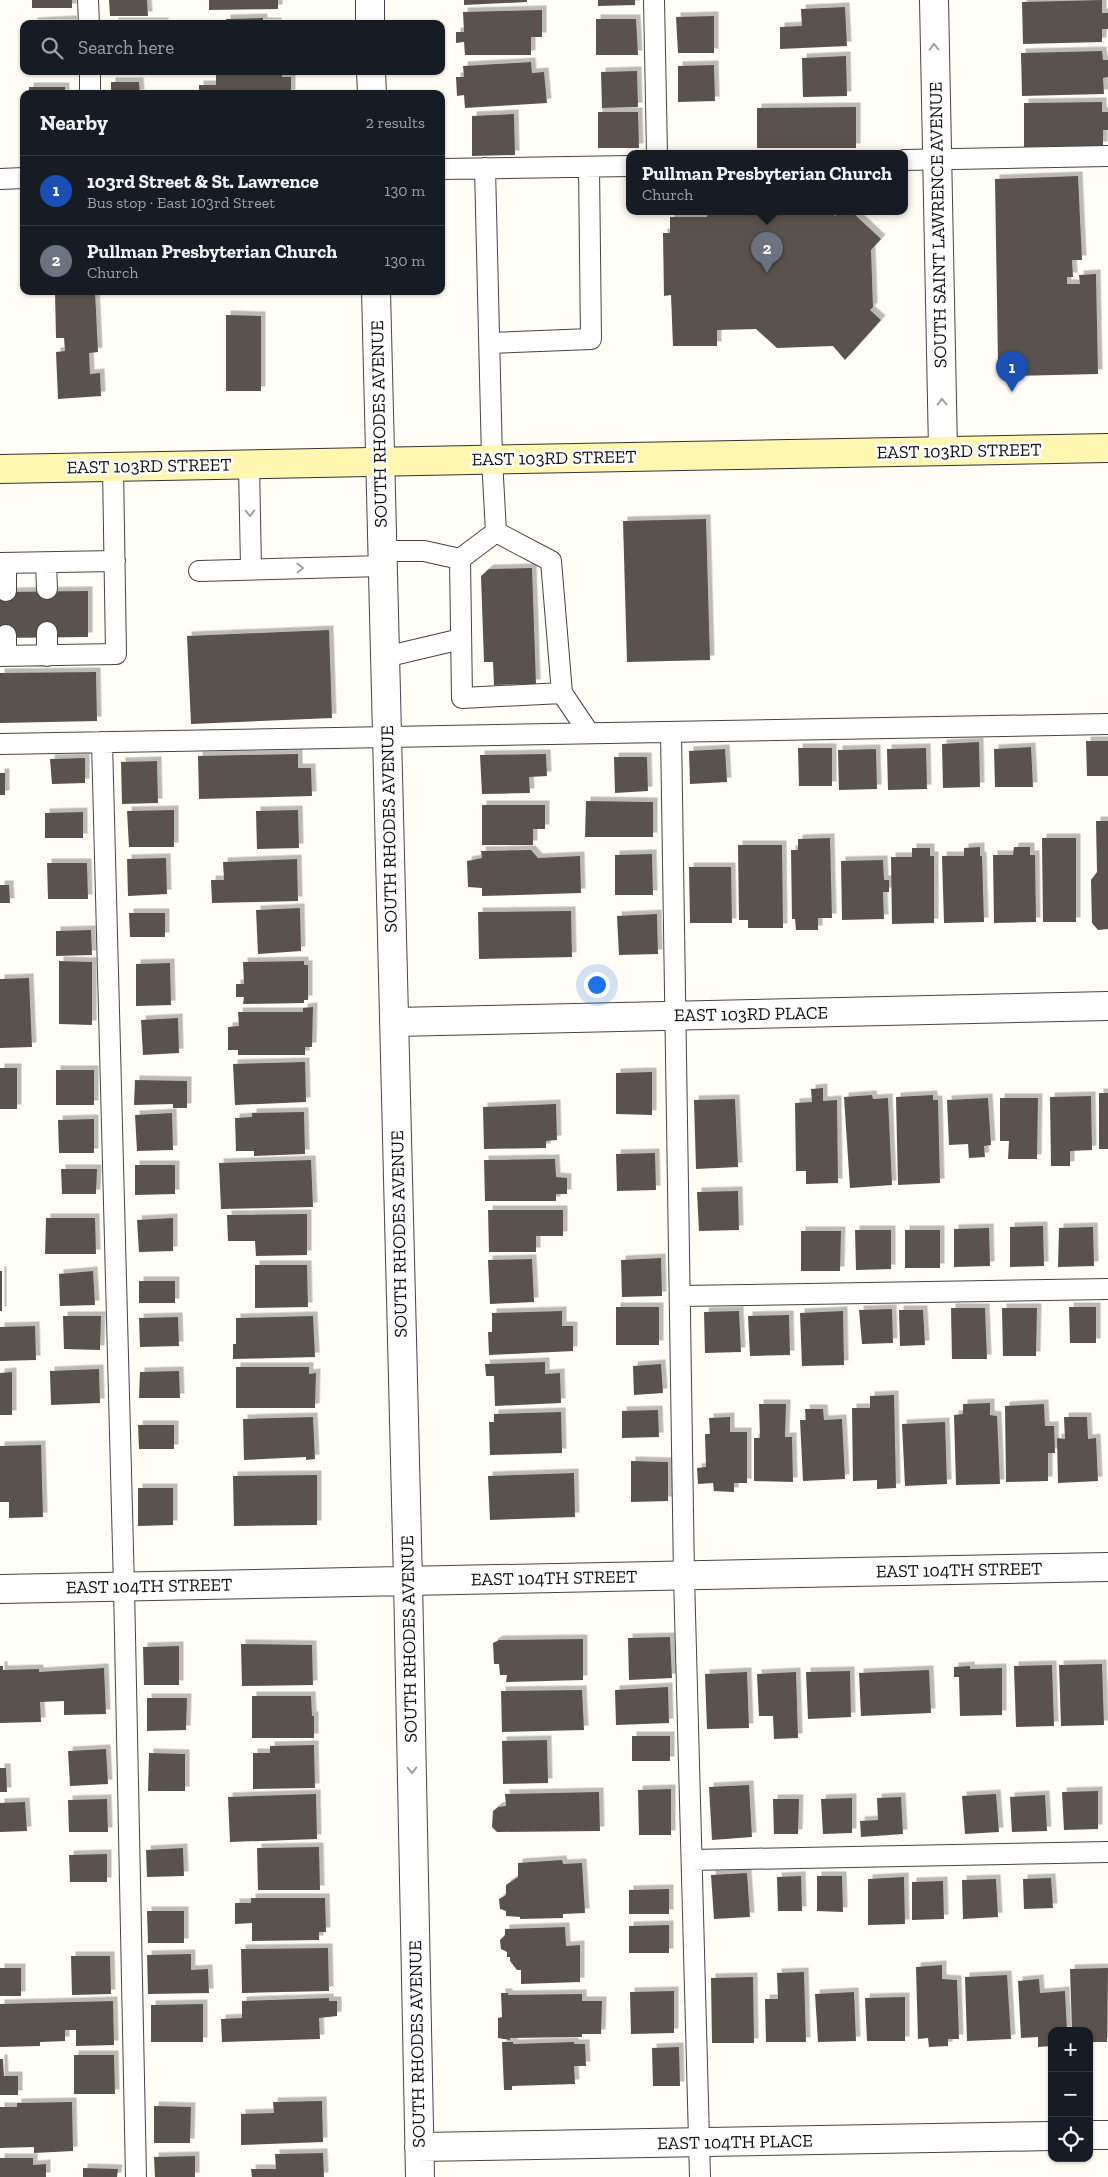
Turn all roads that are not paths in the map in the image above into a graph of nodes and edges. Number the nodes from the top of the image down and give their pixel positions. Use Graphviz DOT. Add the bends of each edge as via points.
graph roads {
  1 [pos="88,0"];
  2 [pos="370,0"];
  3 [pos="654,0"];
  4 [pos="934,0"];
  5 [pos="89,20"];
  6 [pos="370,20"];
  7 [pos="90,75"];
  8 [pos="371,75"];
  9 [pos="90,90"];
  10 [pos="372,90"];
  11 [pos="657,150"];
  12 [pos="1108,156"];
  13 [pos="937,159"];
  14 [pos="908,160"];
  15 [pos="626,166"];
  16 [pos="589,167"];
  17 [pos="485,168"];
  18 [pos="445,169"];
  19 [pos="20,178"];
  20 [pos="0,179"];
  21 [pos="376,295"];
  22 [pos="490,343"];
  23 [pos="1108,448"];
  24 [pos="943,450"];
  25 [pos="492,459"];
  26 [pos="379,462"];
  27 [pos="249,464"];
  28 [pos="114,466"];
  29 [pos="0,469"];
  30 [pos="496,532"];
  31 [pos="382,559"];
  32 [pos="460,559"];
  33 [pos="115,561"];
  34 [pos="3,563"];
  35 [pos="46,563"];
  36 [pos="252,569"];
  37 [pos="199,571"];
  38 [pos="46,589"];
  39 [pos="6,591"];
  40 [pos="46,632"];
  41 [pos="6,635"];
  42 [pos="461,639"];
  43 [pos="3,656"];
  44 [pos="46,656"];
  45 [pos="385,657"];
  46 [pos="562,693"];
  47 [pos="1108,724"];
  48 [pos="671,732"];
  49 [pos="589,733"];
  50 [pos="387,737"];
  51 [pos="102,742"];
  52 [pos="0,744"];
  53 [pos="1108,1006"];
  54 [pos="677,1016"];
  55 [pos="394,1022"];
  56 [pos="1108,1289"];
  57 [pos="681,1296"];
  58 [pos="1108,1567"];
  59 [pos="684,1576"];
  60 [pos="408,1581"];
  61 [pos="124,1587"];
  62 [pos="0,1589"];
  63 [pos="1108,1852"];
  64 [pos="692,1860"];
  65 [pos="1093,2135"];
  66 [pos="1108,2135"];
  67 [pos="1048,2136"];
  68 [pos="700,2142"];
  69 [pos="419,2147"];
  70 [pos="136,2177"];
  71 [pos="420,2177"];
  72 [pos="700,2177"];
  1 -- 5 [label="lane"];
  2 -- 6 [label="street"];
  3 -- 11 [label="lane"];
  13 -- 4 [label="street, SOUTH SAINT LAWRENCE AVENUE, one-way"];
  7 -- 9 [label="lane"];
  8 -- 10 [label="street"];
  12 -- 13 [label="lane"];
  13 -- 14 [label="lane"];
  24 -- 13 [label="street, SOUTH SAINT LAWRENCE AVENUE, one-way"];
  15 -- 16 [label="lane"];
  16 -- 17 [label="lane"];
  16 -- 22 [label="lane" via="591,339"];
  17 -- 18 [label="lane"];
  17 -- 22 [label="lane"];
  19 -- 20 [label="lane"];
  21 -- 26 [label="street, SOUTH RHODES AVENUE"];
  22 -- 25 [label="lane"];
  23 -- 24 [label="main road, EAST 103RD STREET"];
  24 -- 25 [label="main road, EAST 103RD STREET"];
  25 -- 26 [label="main road, EAST 103RD STREET"];
  25 -- 30 [label="lane"];
  26 -- 27 [label="main road, EAST 103RD STREET"];
  26 -- 31 [label="street, SOUTH RHODES AVENUE"];
  27 -- 28 [label="main road, EAST 103RD STREET"];
  27 -- 36 [label="lane, one-way"];
  28 -- 29 [label="main road, EAST 103RD STREET"];
  28 -- 33 [label="lane"];
  30 -- 32 [label="lane"];
  30 -- 46 [label="lane" via="551,561"];
  31 -- 32 [label="lane" via="424,551"];
  36 -- 31 [label="lane, one-way"];
  31 -- 45 [label="street, SOUTH RHODES AVENUE"];
  32 -- 42 [label="lane"];
  33 -- 35 [label="lane"];
  33 -- 44 [label="lane" via="116,654"];
  34 -- 35 [label="lane"];
  34 -- 39 [label="lane"];
  35 -- 38 [label="lane"];
  36 -- 37 [label="lane"];
  40 -- 44 [label="lane"];
  41 -- 43 [label="lane"];
  42 -- 45 [label="lane"];
  42 -- 46 [label="lane" via="462,698"];
  43 -- 44 [label="lane"];
  45 -- 50 [label="street, SOUTH RHODES AVENUE"];
  46 -- 49 [label="lane"];
  47 -- 48 [label="lane"];
  48 -- 49 [label="lane"];
  48 -- 54 [label="lane"];
  49 -- 50 [label="lane"];
  50 -- 51 [label="lane"];
  50 -- 55 [label="street, SOUTH RHODES AVENUE"];
  51 -- 52 [label="lane"];
  51 -- 61 [label="lane"];
  53 -- 54 [label="street, EAST 103RD PLACE"];
  54 -- 55 [label="street, EAST 103RD PLACE"];
  54 -- 57 [label="lane"];
  55 -- 60 [label="street, SOUTH RHODES AVENUE"];
  56 -- 57 [label="lane"];
  57 -- 59 [label="lane"];
  58 -- 59 [label="street, EAST 104TH STREET"];
  59 -- 60 [label="street, EAST 104TH STREET"];
  59 -- 64 [label="lane"];
  60 -- 61 [label="street, EAST 104TH STREET"];
  60 -- 69 [label="street, SOUTH RHODES AVENUE, one-way"];
  61 -- 62 [label="street, EAST 104TH STREET"];
  61 -- 70 [label="lane"];
  63 -- 64 [label="lane"];
  64 -- 68 [label="lane"];
  65 -- 66 [label="street"];
  67 -- 68 [label="street, EAST 104TH PLACE"];
  68 -- 69 [label="street, EAST 104TH PLACE"];
  68 -- 72 [label="lane"];
  69 -- 71 [label="street, SOUTH RHODES AVENUE"];
}
